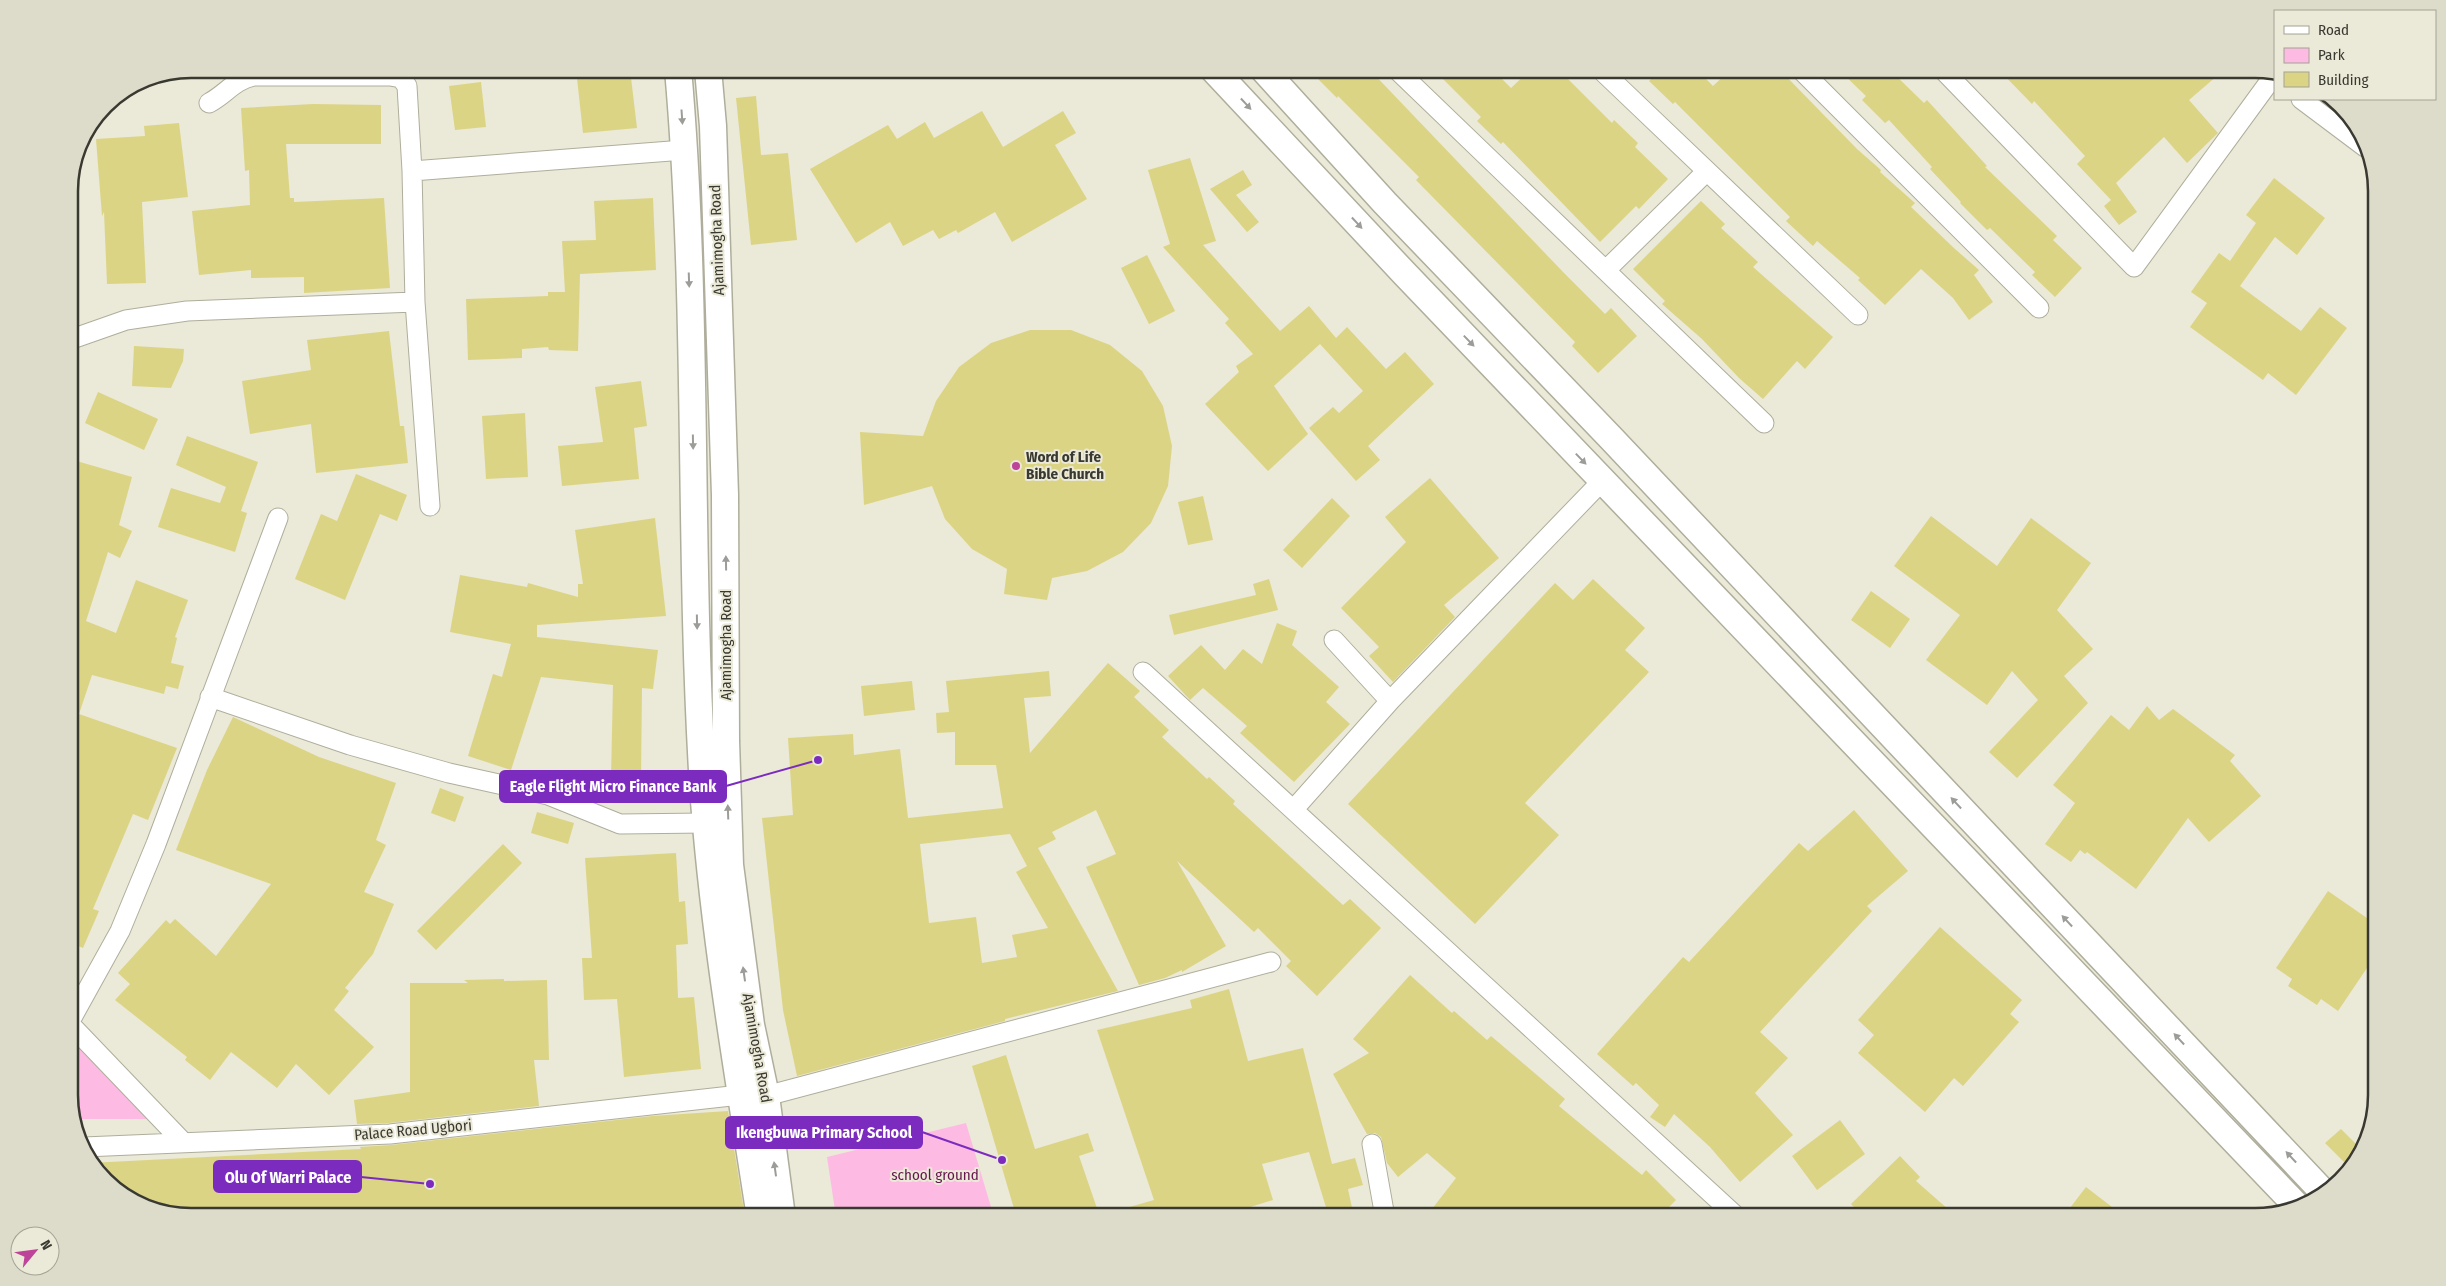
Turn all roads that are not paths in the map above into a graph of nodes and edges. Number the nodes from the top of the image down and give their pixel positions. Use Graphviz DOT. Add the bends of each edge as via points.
graph roads {
  1 [pos="245,78"];
  2 [pos="401,78"];
  3 [pos="679,78"];
  4 [pos="709,78"];
  5 [pos="1221,78"];
  6 [pos="1275,78"];
  7 [pos="1405,78"];
  8 [pos="1609,78"];
  9 [pos="1809,78"];
  10 [pos="1951,78"];
  11 [pos="2270,78"];
  12 [pos="2302,100"];
  13 [pos="209,103"];
  14 [pos="2357,141"];
  15 [pos="684,150"];
  16 [pos="412,171"];
  17 [pos="1707,171"];
  18 [pos="1606,270"];
  19 [pos="414,302"];
  20 [pos="2039,308"];
  21 [pos="1858,315"];
  22 [pos="78,337"];
  23 [pos="1764,422"];
  24 [pos="1602,481"];
  25 [pos="430,506"];
  26 [pos="278,518"];
  27 [pos="1334,640"];
  28 [pos="1144,672"];
  29 [pos="210,697"];
  30 [pos="1390,701"];
  31 [pos="1869,712"];
  32 [pos="1848,738"];
  33 [pos="1294,809"];
  34 [pos="706,823"];
  35 [pos="1271,962"];
  36 [pos="78,1007"];
  37 [pos="78,1032"];
  38 [pos="753,1096"];
  39 [pos="183,1142"];
  40 [pos="1372,1144"];
  41 [pos="90,1147"];
  42 [pos="2319,1188"];
  43 [pos="2293,1202"];
  44 [pos="759,1208"];
  45 [pos="780,1208"];
  46 [pos="1383,1208"];
  47 [pos="1727,1208"];
  1 -- 13 [label="street"];
  2 -- 16 [label="street" via="407,86"];
  3 -- 15 [label="main road, Ajamimogha Road, one-way"];
  38 -- 4 [label="main road, Ajamimogha Road, one-way" via="751,1025 730,865 726,741 726,495"];
  5 -- 24 [label="main road, one-way"];
  6 -- 31 [label="main road" via="1385,203"];
  7 -- 18 [label="street"];
  8 -- 17 [label="street"];
  9 -- 20 [label="street"];
  10 -- 11 [label="street" via="2134,267"];
  12 -- 14 [label="street"];
  15 -- 16 [label="street"];
  15 -- 34 [label="main road, Ajamimogha Road, one-way"];
  16 -- 19 [label="street"];
  17 -- 18 [label="street"];
  17 -- 21 [label="street"];
  18 -- 23 [label="street"];
  19 -- 22 [label="street" via="187,311 126,320"];
  19 -- 25 [label="street"];
  24 -- 30 [label="street"];
  24 -- 32 [label="main road"];
  26 -- 29 [label="street"];
  27 -- 30 [label="street"];
  28 -- 33 [label="street"];
  29 -- 34 [label="street" via="350,745 449,773 548,795 620,824"];
  29 -- 36 [label="street" via="120,931"];
  30 -- 33 [label="street"];
  31 -- 32 [label="main road"];
  42 -- 31 [label="main road, one-way"];
  32 -- 43 [label="main road"];
  33 -- 47 [label="street"];
  34 -- 38 [label="main road, Ajamimogha Road" via="712,886"];
  35 -- 38 [label="street, Palace Road Ugbori"];
  37 -- 39 [label="street"];
  38 -- 39 [label="street, Palace Road Ugbori" via="390,1134"];
  38 -- 44 [label="main road, Ajamimogha Road"];
  45 -- 38 [label="main road, Ajamimogha Road, one-way"];
  39 -- 41 [label="street, Palace Road Ugbori"];
  40 -- 46 [label="street"];
}
